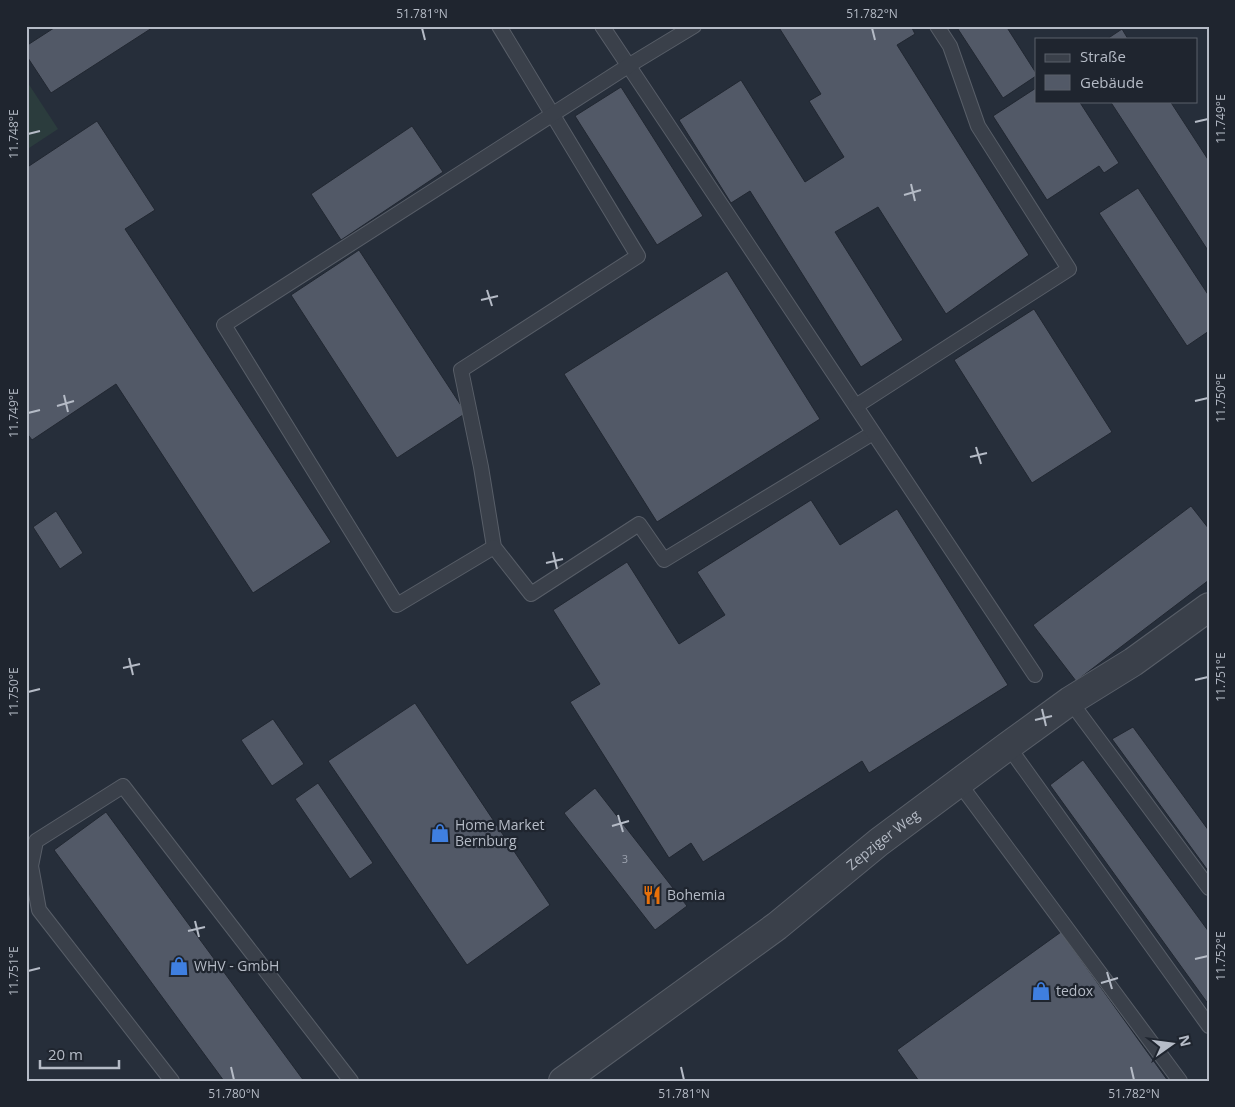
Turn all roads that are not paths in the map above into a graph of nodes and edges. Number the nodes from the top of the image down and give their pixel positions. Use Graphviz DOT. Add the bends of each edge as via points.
graph roads {
  1 [pos="499,26"];
  2 [pos="602,26"];
  3 [pos="694,26"];
  4 [pos="937,26"];
  5 [pos="628,66"];
  6 [pos="553,115"];
  7 [pos="856,406"];
  8 [pos="873,433"];
  9 [pos="494,547"];
  10 [pos="1209,607"];
  11 [pos="1035,676"];
  12 [pos="1070,701"];
  13 [pos="1008,746"];
  14 [pos="959,783"];
  15 [pos="1209,888"];
  16 [pos="1209,1026"];
  17 [pos="172,1081"];
  18 [pos="351,1081"];
  19 [pos="562,1081"];
  20 [pos="1180,1081"];
  1 -- 6 [label="lane"];
  2 -- 5 [label="lane"];
  3 -- 5 [label="lane"];
  4 -- 7 [label="lane" via="950,46 978,126 1069,269"];
  5 -- 6 [label="lane"];
  5 -- 7 [label="lane"];
  6 -- 9 [label="lane" via="638,256 461,370"];
  6 -- 9 [label="lane" via="224,325 397,605"];
  7 -- 8 [label="lane"];
  8 -- 9 [label="lane" via="664,560 639,524 531,594"];
  8 -- 11 [label="lane"];
  10 -- 12 [label="street, Zepziger Weg" via="1133,662"];
  12 -- 13 [label="street, Zepziger Weg"];
  12 -- 15 [label="lane"];
  13 -- 14 [label="street, Zepziger Weg"];
  13 -- 16 [label="lane"];
  14 -- 19 [label="street, Zepziger Weg" via="879,842 777,926"];
  14 -- 20 [label="lane"];
  17 -- 18 [label="lane" via="39,910 30,866 36,841 122,786"];
}
